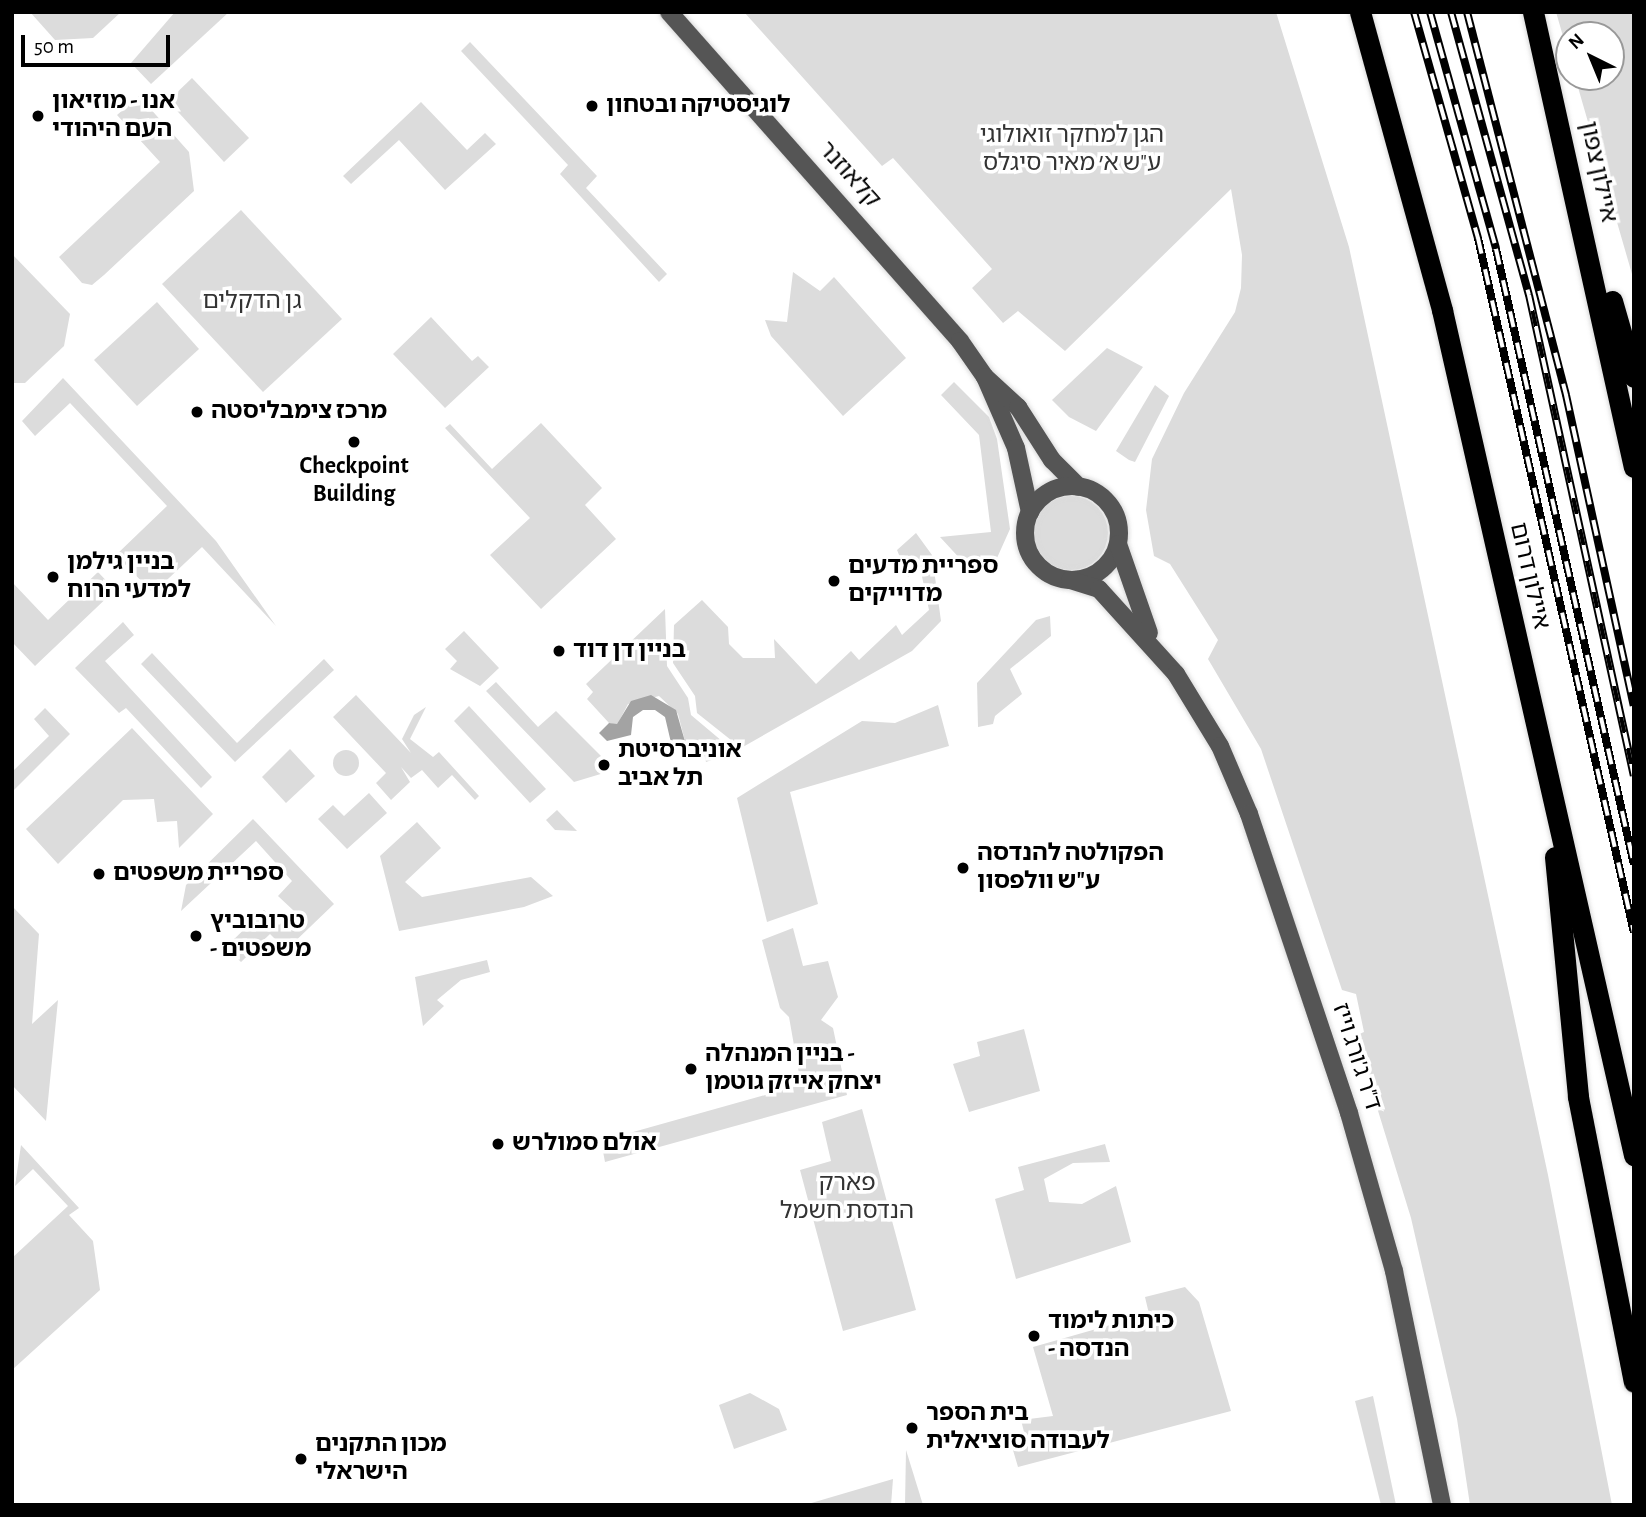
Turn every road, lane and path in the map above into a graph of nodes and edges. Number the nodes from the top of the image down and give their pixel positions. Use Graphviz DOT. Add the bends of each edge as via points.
graph roads {
  1 [pos="669,12"];
  2 [pos="1360,12"];
  3 [pos="1533,12"];
  4 [pos="1562,129"];
  5 [pos="985,377"];
  6 [pos="1634,377"];
  7 [pos="1634,467"];
  8 [pos="1079,487"];
  9 [pos="1030,512"];
  10 [pos="1118,544"];
  11 [pos="1070,580"];
  12 [pos="1157,649"];
  13 [pos="1549,786"];
  14 [pos="1634,1155"];
  15 [pos="1634,1382"];
  16 [pos="1442,1505"];
  1 -- 5 [label="street, קלאוזנר" via="935,309"];
  2 -- 13 [label="highway, איילון דרום" via="1443,310"];
  3 -- 4 [label="highway, איילון צפון"];
  4 -- 6 [label="highway"];
  4 -- 7 [label="highway, איילון צפון"];
  5 -- 8 [label="street, קלאוזנר" via="1018,407 1052,460"];
  5 -- 9 [label="street, קלאוזנר" via="1016,449"];
  8 -- 9 [label="street" via="1050,492"];
  8 -- 10 [label="street" via="1102,497 1111,507"];
  9 -- 11 [label="street" via="1025,537 1033,561 1050,575"];
  10 -- 11 [label="street" via="1106,566"];
  10 -- 12 [label="street, ד\"ר ג'ורג וייז"];
  11 -- 12 [label="street, ד\"ר ג'ורג וייז" via="1099,589"];
  12 -- 16 [label="street, ד\"ר ג'ורג וייז" via="1220,746 1250,814 1308,988 1394,1271"];
  13 -- 14 [label="highway, איילון דרום"];
  13 -- 15 [label="highway" via="1578,1097"];
}
